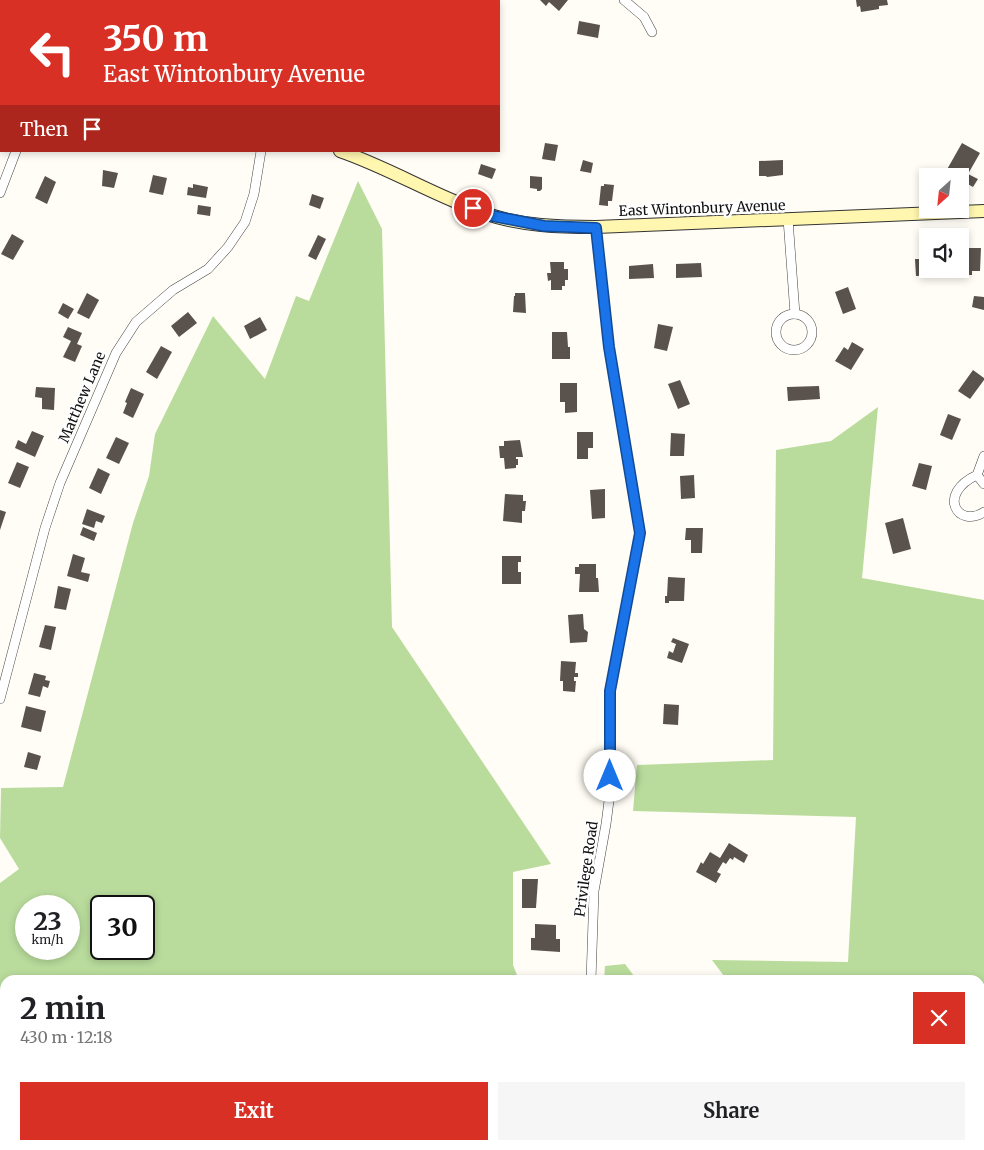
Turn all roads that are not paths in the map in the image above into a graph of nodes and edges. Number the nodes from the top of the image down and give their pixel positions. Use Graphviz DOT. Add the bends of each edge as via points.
graph roads {
  1 [pos="624,0"];
  2 [pos="652,32"];
  3 [pos="16,152"];
  4 [pos="261,152"];
  5 [pos="343,152"];
  6 [pos="0,193"];
  7 [pos="984,211"];
  8 [pos="788,219"];
  9 [pos="596,228"];
  10 [pos="795,314"];
  11 [pos="984,456"];
  12 [pos="977,475"];
  13 [pos="984,484"];
  14 [pos="984,512"];
  15 [pos="0,699"];
  16 [pos="591,975"];
  1 -- 2 [label="street" via="644,17"];
  3 -- 6 [label="street"];
  4 -- 15 [label="street, Matthew Lane" via="254,194 245,222 228,247 208,269 173,290 136,322 116,353 60,483"];
  5 -- 9 [label="main road, East Wintonbury Avenue" via="488,215 544,226"];
  7 -- 8 [label="main road, East Wintonbury Avenue"];
  8 -- 9 [label="main road, East Wintonbury Avenue"];
  8 -- 10 [label="street"];
  9 -- 16 [label="street, Privilege Road" via="609,347 640,533 610,691 610,793 594,891"];
  10 -- 10 [label="street" via="784,316 776,331 779,342 793,350 804,347 812,333 812,327 805,318"];
  11 -- 12 [label="street"];
  12 -- 13 [label="street"];
  12 -- 14 [label="street" via="958,488 954,504 964,516 978,516"];
}
